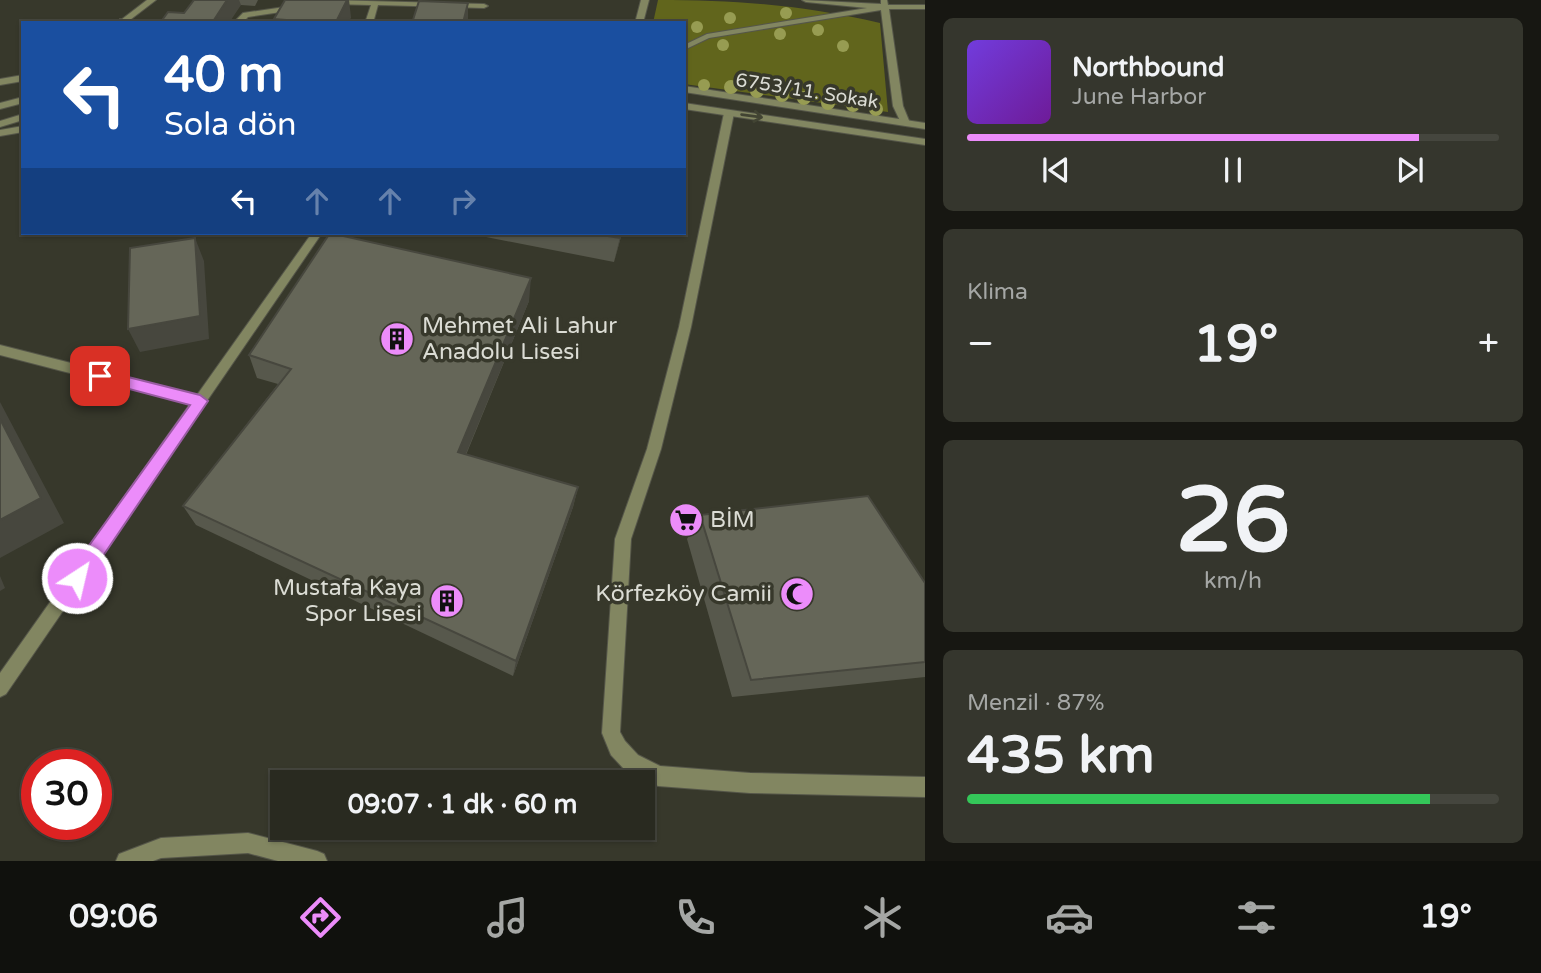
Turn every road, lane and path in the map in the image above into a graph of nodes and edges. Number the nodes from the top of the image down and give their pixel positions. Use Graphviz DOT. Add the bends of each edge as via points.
graph roads {
  1 [pos="152,0"];
  2 [pos="645,0"];
  3 [pos="806,0"];
  4 [pos="326,2"];
  5 [pos="375,3"];
  6 [pos="313,4"];
  7 [pos="885,4"];
  8 [pos="484,6"];
  9 [pos="925,7"];
  10 [pos="123,21"];
  11 [pos="239,21"];
  12 [pos="370,21"];
  13 [pos="640,21"];
  14 [pos="686,47"];
  15 [pos="21,78"];
  16 [pos="0,82"];
  17 [pos="686,89"];
  18 [pos="21,101"];
  19 [pos="686,106"];
  20 [pos="0,107"];
  21 [pos="729,113"];
  22 [pos="21,118"];
  23 [pos="905,123"];
  24 [pos="0,124"];
  25 [pos="925,126"];
  26 [pos="21,128"];
  27 [pos="0,133"];
  28 [pos="925,142"];
  29 [pos="316,235"];
  30 [pos="0,350"];
  31 [pos="200,401"];
  32 [pos="0,688"];
  33 [pos="925,787"];
  34 [pos="126,861"];
  35 [pos="317,861"];
  1 -- 10 [label="street"];
  2 -- 13 [label="street"];
  3 -- 7 [label="street"];
  4 -- 5 [label="street"];
  5 -- 8 [label="street"];
  5 -- 12 [label="street"];
  6 -- 11 [label="street" via="246,15"];
  7 -- 9 [label="street"];
  7 -- 14 [label="street" via="707,36"];
  7 -- 23 [label="street" via="898,106"];
  15 -- 16 [label="street"];
  17 -- 23 [label="street, 6753/11. Sokak"];
  18 -- 20 [label="street"];
  19 -- 21 [label="street, 6753/11. Sokak"];
  21 -- 28 [label="street, 6753/11. Sokak, one-way"];
  21 -- 33 [label="street" via="685,327 654,449 623,539 611,733 631,762 658,776"];
  22 -- 24 [label="street"];
  23 -- 25 [label="street, 6753/11. Sokak"];
  26 -- 27 [label="street"];
  29 -- 31 [label="street"];
  30 -- 31 [label="street"];
  31 -- 32 [label="street"];
  34 -- 35 [label="street" via="161,848 248,843"];
}
